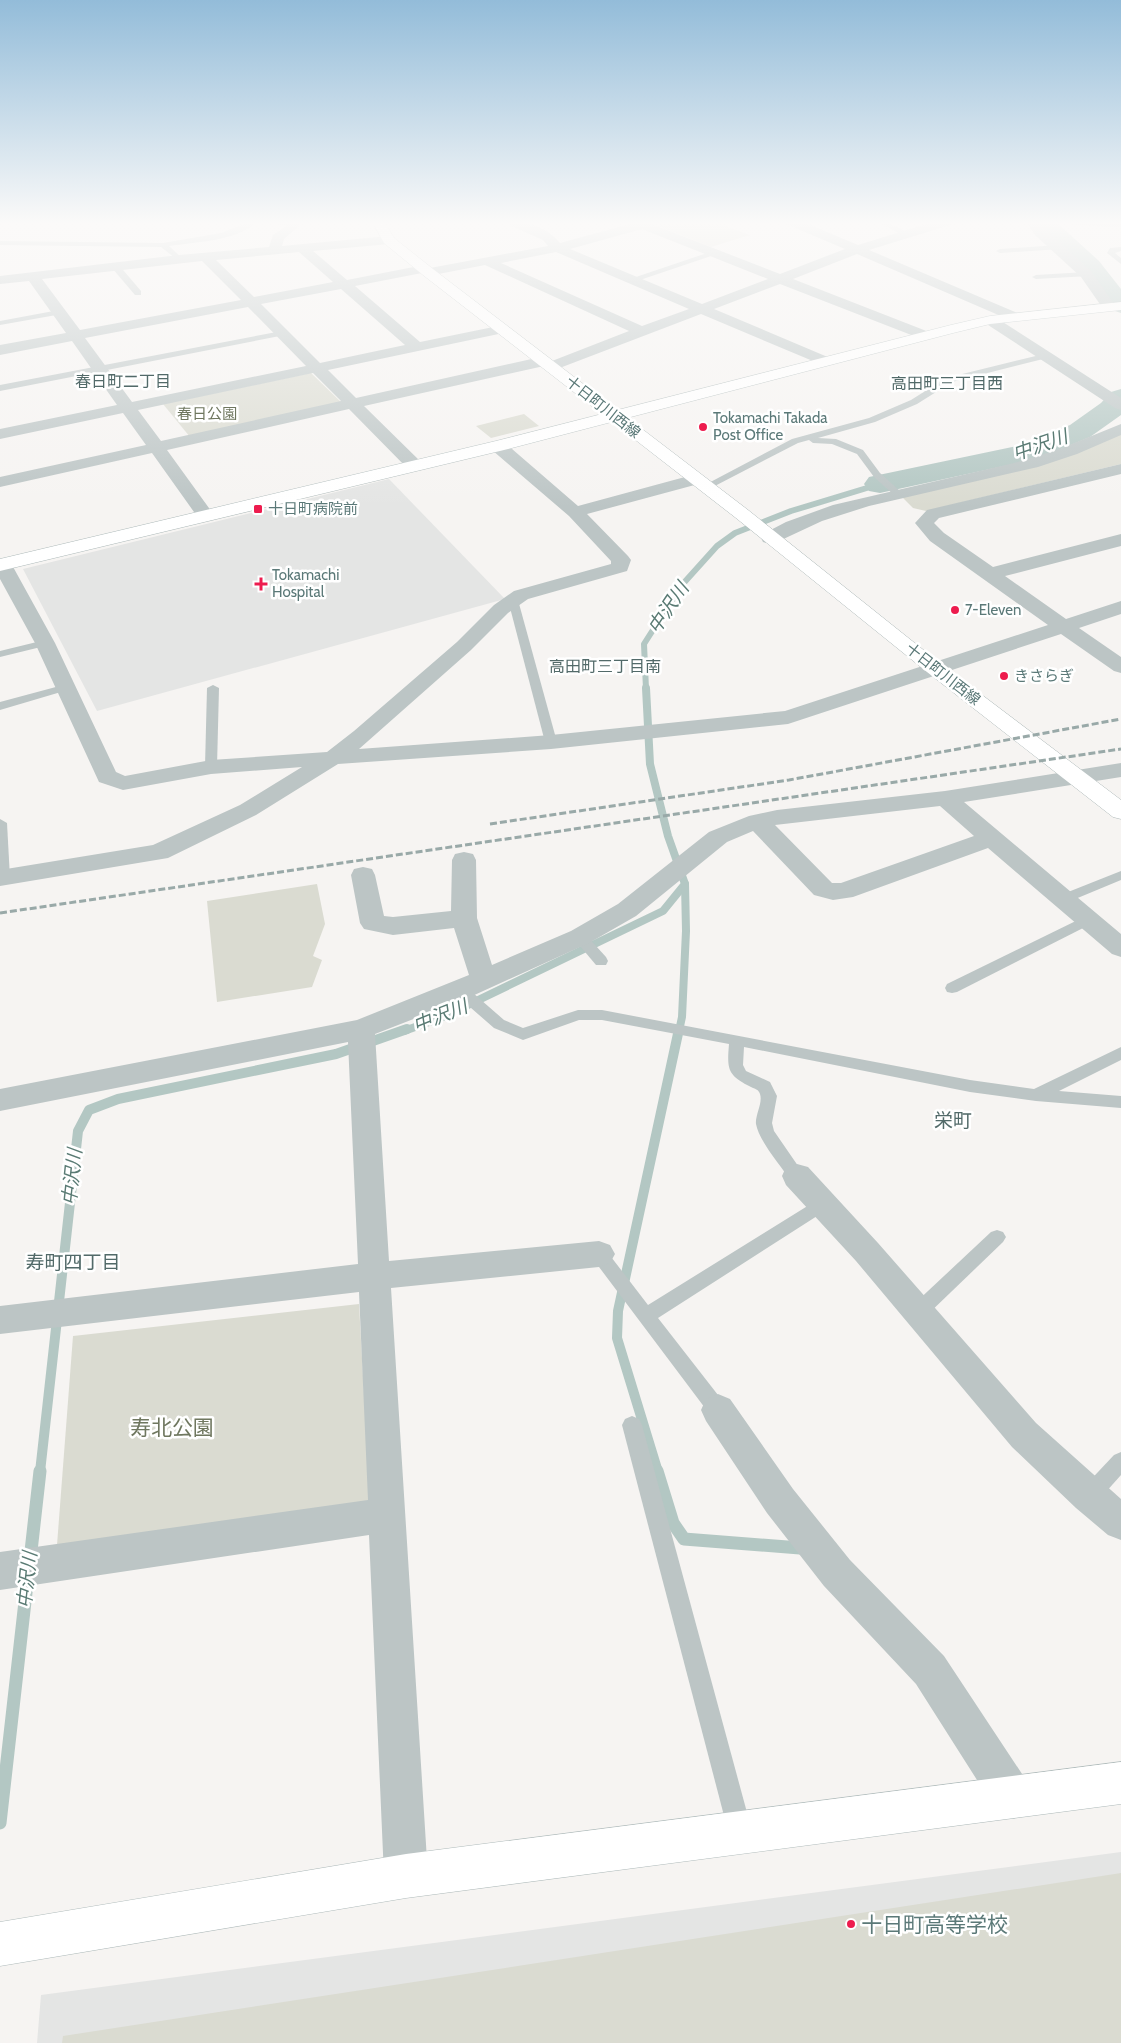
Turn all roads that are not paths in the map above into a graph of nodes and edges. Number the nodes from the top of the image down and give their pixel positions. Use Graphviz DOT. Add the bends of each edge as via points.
graph roads {
  1 [pos="36,316"];
  2 [pos="62,316"];
  3 [pos="177,316"];
  4 [pos="265,316"];
  5 [pos="381,316"];
  6 [pos="486,316"];
  7 [pos="608,316"];
  8 [pos="681,316"];
  9 [pos="721,316"];
  10 [pos="876,316"];
  11 [pos="1021,316"];
  12 [pos="1015,317"];
  13 [pos="990,320"];
  14 [pos="0,323"];
  15 [pos="503,329"];
  16 [pos="642,332"];
  17 [pos="282,333"];
  18 [pos="924,335"];
  19 [pos="76,336"];
  20 [pos="417,347"];
  21 [pos="0,350"];
  22 [pos="1044,356"];
  23 [pos="825,361"];
  24 [pos="548,364"];
  25 [pos="317,368"];
  26 [pos="100,369"];
  27 [pos="0,388"];
  28 [pos="1115,401"];
  29 [pos="353,404"];
  30 [pos="128,407"];
  31 [pos="614,417"];
  32 [pos="1121,429"];
  33 [pos="0,434"];
  34 [pos="802,440"];
  35 [pos="498,446"];
  36 [pos="156,447"];
  37 [pos="415,466"];
  38 [pos="1121,469"];
  39 [pos="0,482"];
  40 [pos="701,483"];
  41 [pos="893,494"];
  42 [pos="575,512"];
  43 [pos="205,514"];
  44 [pos="916,514"];
  45 [pos="768,536"];
  46 [pos="1121,540"];
  47 [pos="1,565"];
  48 [pos="990,574"];
  49 [pos="514,600"];
  50 [pos="1121,607"];
  51 [pos="1063,626"];
  52 [pos="45,642"];
  53 [pos="0,654"];
  54 [pos="1121,667"];
  55 [pos="934,668"];
  56 [pos="67,687"];
  57 [pos="213,688"];
  58 [pos="0,706"];
  59 [pos="551,742"];
  60 [pos="333,758"];
  61 [pos="211,767"];
  62 [pos="1121,770"];
  63 [pos="1076,777"];
  64 [pos="945,798"];
  65 [pos="1121,812"];
  66 [pos="757,821"];
  67 [pos="0,823"];
  68 [pos="992,838"];
  69 [pos="464,860"];
  70 [pos="363,875"];
  71 [pos="1121,875"];
  72 [pos="2,878"];
  73 [pos="1063,898"];
  74 [pos="464,918"];
  75 [pos="1088,920"];
  76 [pos="580,938"];
  77 [pos="1121,948"];
  78 [pos="601,960"];
  79 [pos="482,979"];
  80 [pos="952,988"];
  81 [pos="460,990"];
  82 [pos="361,1030"];
  83 [pos="737,1040"];
  84 [pos="1121,1053"];
  85 [pos="1036,1095"];
  86 [pos="0,1100"];
  87 [pos="1121,1102"];
  88 [pos="797,1176"];
  89 [pos="822,1204"];
  90 [pos="997,1237"];
  91 [pos="599,1254"];
  92 [pos="374,1276"];
  93 [pos="918,1312"];
  94 [pos="646,1316"];
  95 [pos="0,1320"];
  96 [pos="718,1410"];
  97 [pos="632,1425"];
  98 [pos="1121,1461"];
  99 [pos="1089,1496"];
  100 [pos="386,1515"];
  101 [pos="1121,1522"];
  102 [pos="0,1571"];
  103 [pos="1121,1783"];
  104 [pos="1013,1798"];
  105 [pos="740,1833"];
  106 [pos="406,1876"];
  107 [pos="0,1944"];
  1 -- 14 [label="lane"];
  2 -- 19 [label="street"];
  3 -- 19 [label="street"];
  4 -- 17 [label="street"];
  5 -- 20 [label="street"];
  6 -- 15 [label="street, 十日町川西線"];
  7 -- 16 [label="street"];
  8 -- 16 [label="street"];
  9 -- 23 [label="street"];
  10 -- 18 [label="street"];
  11 -- 12 [label="street"];
  12 -- 13 [label="street"];
  13 -- 18 [label="street"];
  13 -- 22 [label="street"];
  15 -- 20 [label="street"];
  15 -- 24 [label="street, 十日町川西線"];
  16 -- 24 [label="street"];
  17 -- 25 [label="street"];
  17 -- 26 [label="lane"];
  18 -- 23 [label="street"];
  19 -- 21 [label="street"];
  19 -- 26 [label="street"];
  20 -- 25 [label="street"];
  22 -- 28 [label="street"];
  22 -- 34 [label="lane" via="949,380 914,402 872,420"];
  23 -- 31 [label="street"];
  24 -- 29 [label="street"];
  24 -- 31 [label="street, 十日町川西線"];
  25 -- 29 [label="street"];
  25 -- 30 [label="street"];
  26 -- 27 [label="lane"];
  26 -- 30 [label="street"];
  29 -- 36 [label="street"];
  29 -- 37 [label="street"];
  30 -- 33 [label="street"];
  30 -- 36 [label="street"];
  31 -- 35 [label="street"];
  31 -- 40 [label="street, 十日町川西線"];
  32 -- 41 [label="street" via="1054,456"];
  34 -- 40 [label="lane"];
  34 -- 41 [label="lane" via="833,441 860,452"];
  35 -- 37 [label="street"];
  35 -- 42 [label="street"];
  36 -- 39 [label="street"];
  36 -- 43 [label="street"];
  37 -- 43 [label="street"];
  38 -- 44 [label="street" via="933,514"];
  40 -- 42 [label="street"];
  40 -- 45 [label="street, 十日町川西線"];
  41 -- 44 [label="street"];
  41 -- 45 [label="street" via="795,524"];
  42 -- 49 [label="street" via="621,560 620,567 521,595"];
  43 -- 47 [label="street"];
  44 -- 48 [label="street" via="937,537"];
  45 -- 55 [label="street, 十日町川西線"];
  46 -- 48 [label="street"];
  47 -- 52 [label="street"];
  48 -- 51 [label="street"];
  49 -- 59 [label="lane"];
  49 -- 60 [label="street"];
  50 -- 51 [label="street"];
  51 -- 54 [label="street"];
  51 -- 55 [label="street"];
  52 -- 53 [label="lane"];
  52 -- 56 [label="street"];
  55 -- 59 [label="street" via="788,717"];
  55 -- 63 [label="street, 十日町川西線"];
  56 -- 58 [label="lane"];
  56 -- 61 [label="street" via="107,776 115,781 123,783"];
  57 -- 61 [label="lane"];
  59 -- 60 [label="street"];
  60 -- 61 [label="street"];
  60 -- 72 [label="street" via="248,810 159,852"];
  62 -- 63 [label="street"];
  63 -- 64 [label="street"];
  63 -- 65 [label="street, 十日町川西線"];
  64 -- 66 [label="street"];
  64 -- 68 [label="street"];
  66 -- 68 [label="street" via="823,889 833,892 844,891"];
  66 -- 76 [label="street" via="718,837 627,910"];
  67 -- 72 [label="lane"];
  68 -- 73 [label="street"];
  69 -- 74 [label="street"];
  70 -- 74 [label="street" via="373,923 393,926"];
  71 -- 73 [label="lane"];
  73 -- 75 [label="street"];
  74 -- 79 [label="street"];
  75 -- 77 [label="street"];
  75 -- 80 [label="lane"];
  76 -- 78 [label="lane"];
  76 -- 79 [label="street"];
  79 -- 81 [label="street"];
  81 -- 82 [label="street"];
  81 -- 83 [label="lane" via="499,1024 523,1034 578,1015 602,1014"];
  82 -- 86 [label="street"];
  82 -- 92 [label="street"];
  83 -- 85 [label="lane" via="970,1086"];
  83 -- 88 [label="lane" via="735,1066 741,1075 764,1086 769,1096 764,1123 767,1133"];
  84 -- 85 [label="lane"];
  85 -- 87 [label="lane"];
  88 -- 89 [label="street"];
  89 -- 93 [label="street"];
  89 -- 94 [label="lane"];
  90 -- 93 [label="lane"];
  91 -- 92 [label="street"];
  91 -- 94 [label="lane"];
  92 -- 95 [label="street"];
  92 -- 100 [label="street"];
  93 -- 99 [label="street" via="1024,1435"];
  94 -- 96 [label="lane"];
  96 -- 104 [label="street" via="780,1501 837,1573 930,1670"];
  97 -- 105 [label="lane"];
  98 -- 99 [label="lane"];
  99 -- 101 [label="street"];
  100 -- 102 [label="street"];
  100 -- 106 [label="street"];
  103 -- 104 [label="street"];
  104 -- 105 [label="street"];
  105 -- 106 [label="street"];
  106 -- 107 [label="street"];
}
